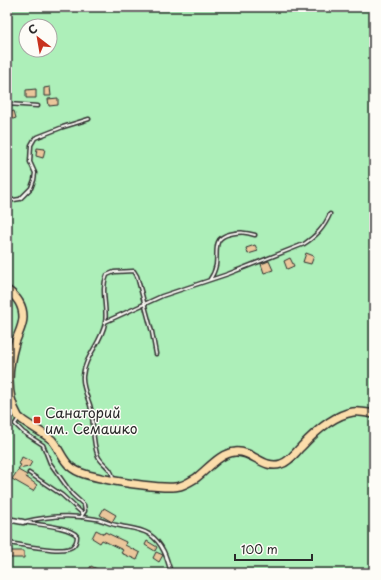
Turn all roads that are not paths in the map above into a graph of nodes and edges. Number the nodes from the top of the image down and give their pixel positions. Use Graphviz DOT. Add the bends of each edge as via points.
graph roads {
  1 [pos="7,104"];
  2 [pos="38,106"];
  3 [pos="89,119"];
  4 [pos="7,201"];
  5 [pos="330,214"];
  6 [pos="255,235"];
  7 [pos="209,280"];
  8 [pos="7,290"];
  9 [pos="144,304"];
  10 [pos="105,322"];
  11 [pos="156,354"];
  12 [pos="374,414"];
  13 [pos="19,418"];
  14 [pos="28,473"];
  15 [pos="114,481"];
  16 [pos="82,516"];
  17 [pos="7,519"];
  18 [pos="23,522"];
  19 [pos="7,543"];
  20 [pos="170,573"];
  1 -- 2 [label="lane"];
  3 -- 4 [label="lane" via="35,138 31,144 30,162 35,174 31,188 20,199"];
  5 -- 7 [label="lane" via="326,224 314,238 304,244"];
  6 -- 7 [label="lane" via="244,232 221,238 217,244 216,265"];
  7 -- 9 [label="lane"];
  8 -- 13 [label="highway" via="20,303 23,317 15,342 9,377 9,395"];
  9 -- 10 [label="lane"];
  9 -- 10 [label="lane" via="134,271 110,272 104,284"];
  9 -- 11 [label="lane"];
  10 -- 15 [label="lane" via="82,378 90,406 98,456 111,470"];
  12 -- 15 [label="highway" via="354,412 343,415 311,436 281,464 272,466 239,451 222,457 181,486 165,487"];
  13 -- 15 [label="highway" via="53,441 68,465 75,470"];
  13 -- 16 [label="lane" via="15,424 43,445 50,463 72,494 84,505 85,511"];
  14 -- 16 [label="lane" via="62,495"];
  16 -- 18 [label="lane" via="52,516"];
  16 -- 20 [label="lane" via="134,528 148,534 159,543 166,555"];
  17 -- 18 [label="street"];
  18 -- 19 [label="lane" via="67,530 77,536 77,541 72,547 63,550"];
}
